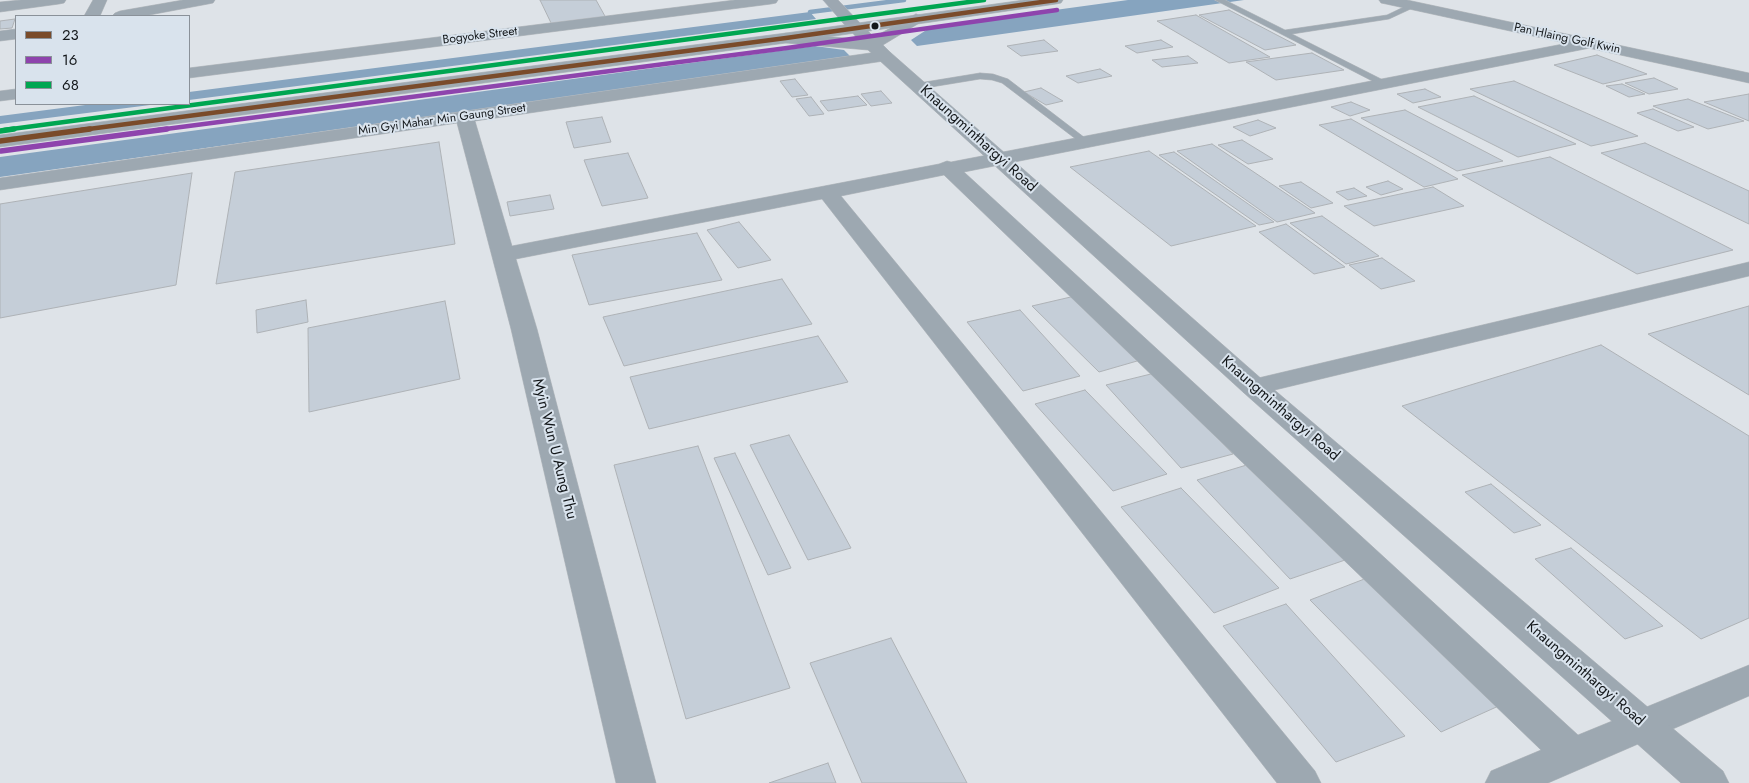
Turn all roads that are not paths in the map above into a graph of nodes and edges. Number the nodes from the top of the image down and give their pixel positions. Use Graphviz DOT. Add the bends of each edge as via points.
graph roads {
  1 [pos="58,0"];
  2 [pos="100,0"];
  3 [pos="202,0"];
  4 [pos="771,0"];
  5 [pos="986,0"];
  6 [pos="1056,0"];
  7 [pos="1386,0"];
  8 [pos="1222,2"];
  9 [pos="682,5"];
  10 [pos="1413,6"];
  11 [pos="0,7"];
  12 [pos="92,15"];
  13 [pos="125,15"];
  14 [pos="916,19"];
  15 [pos="852,24"];
  16 [pos="1284,33"];
  17 [pos="15,34"];
  18 [pos="0,36"];
  19 [pos="1589,44"];
  20 [pos="190,73"];
  21 [pos="1749,78"];
  22 [pos="1382,83"];
  23 [pos="920,86"];
  24 [pos="15,94"];
  25 [pos="0,96"];
  26 [pos="465,117"];
  27 [pos="0,129"];
  28 [pos="0,141"];
  29 [pos="1084,141"];
  30 [pos="998,157"];
  31 [pos="947,167"];
  32 [pos="0,184"];
  33 [pos="826,191"];
  34 [pos="503,255"];
  35 [pos="1749,270"];
  36 [pos="1254,387"];
  37 [pos="1749,680"];
  38 [pos="1644,725"];
  39 [pos="1572,754"];
  40 [pos="636,783"];
  41 [pos="1301,783"];
  42 [pos="1505,783"];
  43 [pos="1709,783"];
  1 -- 11 [label="street"];
  2 -- 12 [label="street"];
  3 -- 13 [label="street"];
  4 -- 9 [label="street, Bogyoke Street"];
  5 -- 15 [label="main road"];
  6 -- 14 [label="main road"];
  7 -- 10 [label="street, Pan Hlaing Golf Kwin"];
  8 -- 16 [label="lane"];
  9 -- 20 [label="street, Bogyoke Street"];
  10 -- 16 [label="lane" via="1389,17"];
  10 -- 19 [label="street, Pan Hlaing Golf Kwin"];
  14 -- 15 [label="street"];
  14 -- 15 [label="main road"];
  15 -- 23 [label="street, Knaungminthargyi Road"];
  15 -- 26 [label="street, Min Gyi Mahar Min Gaung Street"];
  15 -- 27 [label="main road"];
  15 -- 28 [label="main road" via="786,38"];
  16 -- 22 [label="lane"];
  17 -- 18 [label="street"];
  19 -- 21 [label="street, Pan Hlaing Golf Kwin"];
  19 -- 22 [label="street"];
  22 -- 29 [label="street"];
  23 -- 29 [label="lane" via="980,76 993,77"];
  23 -- 30 [label="street, Knaungminthargyi Road"];
  24 -- 25 [label="street"];
  26 -- 32 [label="street, Min Gyi Mahar Min Gaung Street"];
  26 -- 34 [label="street, Myin Wun U Aung Thu"];
  29 -- 30 [label="street"];
  30 -- 31 [label="street"];
  30 -- 36 [label="street, Knaungminthargyi Road"];
  31 -- 33 [label="street"];
  31 -- 39 [label="street"];
  33 -- 34 [label="street"];
  33 -- 41 [label="street"];
  34 -- 40 [label="street, Myin Wun U Aung Thu"];
  35 -- 36 [label="street"];
  36 -- 38 [label="street, Knaungminthargyi Road"];
  37 -- 38 [label="street"];
  38 -- 39 [label="street"];
  38 -- 43 [label="street, Knaungminthargyi Road"];
  39 -- 42 [label="street"];
}
